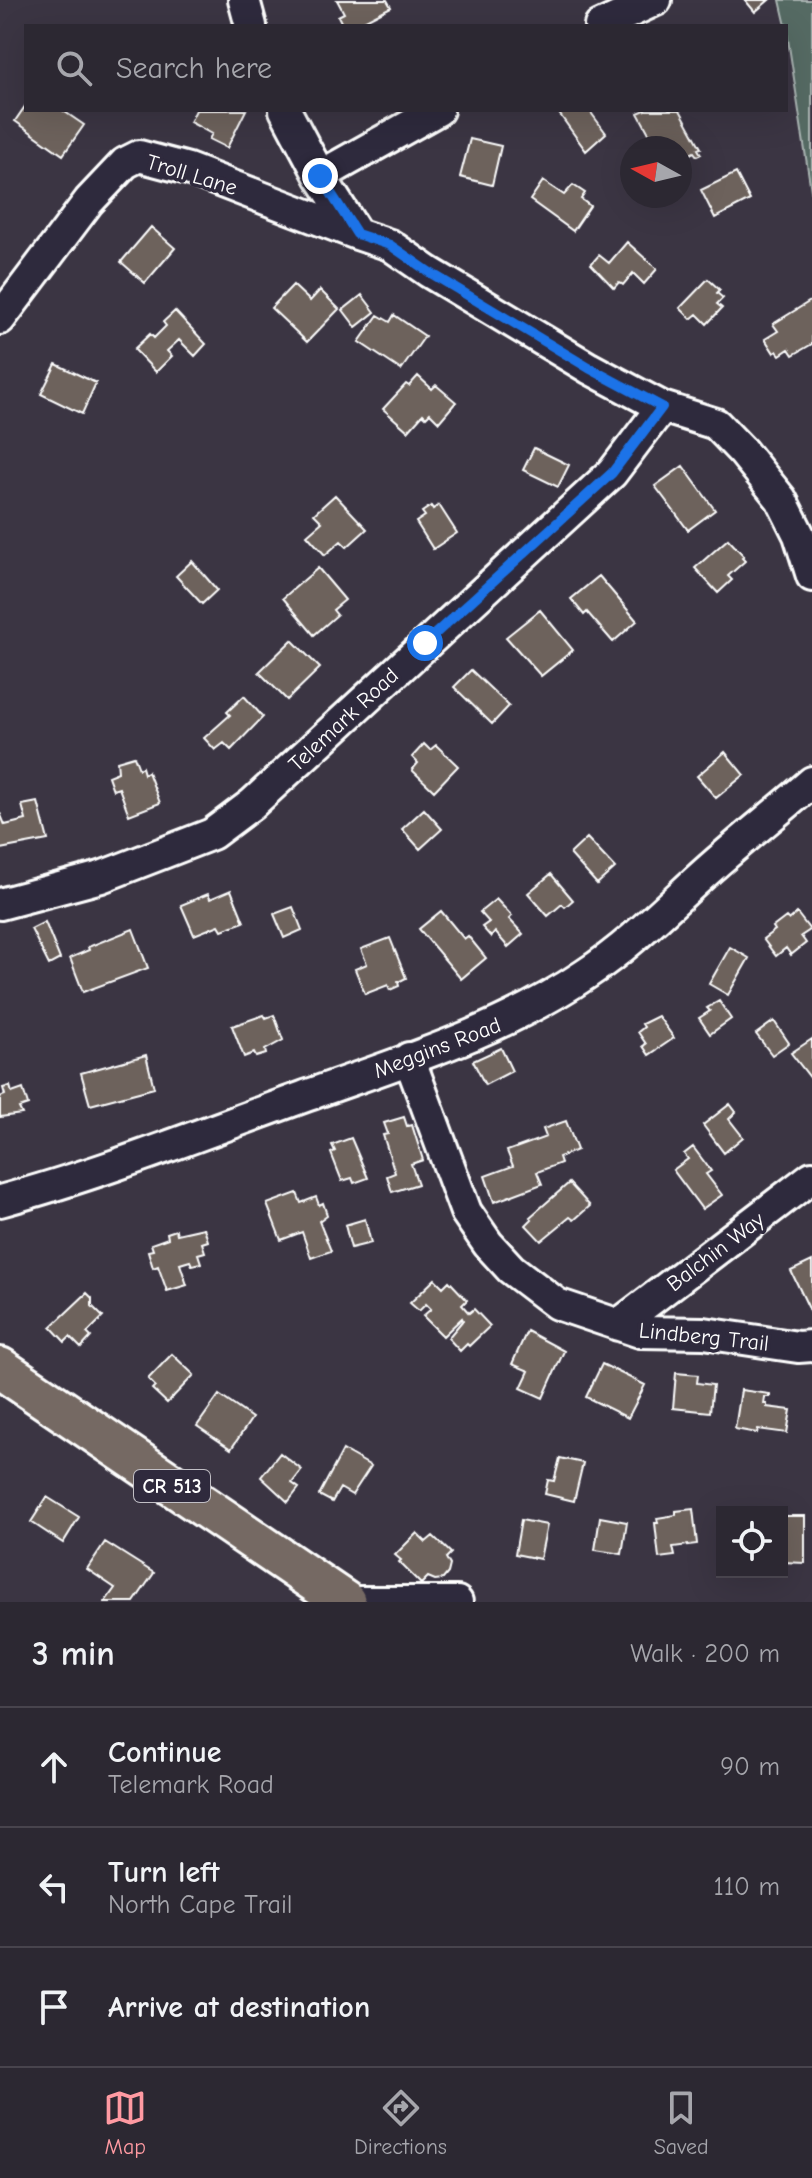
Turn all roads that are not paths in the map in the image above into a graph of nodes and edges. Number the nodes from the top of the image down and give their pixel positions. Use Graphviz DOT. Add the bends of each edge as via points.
graph roads {
  1 [pos="244,0"];
  2 [pos="656,0"];
  3 [pos="250,24"];
  4 [pos="604,24"];
  5 [pos="286,112"];
  6 [pos="434,112"];
  7 [pos="320,176"];
  8 [pos="357,234"];
  9 [pos="0,319"];
  10 [pos="662,407"];
  11 [pos="812,576"];
  12 [pos="812,782"];
  13 [pos="0,904"];
  14 [pos="409,1058"];
  15 [pos="812,1177"];
  16 [pos="0,1201"];
  17 [pos="618,1325"];
  18 [pos="812,1346"];
  19 [pos="0,1368"];
  20 [pos="345,1602"];
  21 [pos="360,1602"];
  22 [pos="457,1602"];
  1 -- 3 [label="street"];
  2 -- 4 [label="street"];
  5 -- 7 [label="street"];
  6 -- 7 [label="street"];
  7 -- 8 [label="street"];
  8 -- 9 [label="street, Troll Lane" via="188,169 139,156 125,163 89,201"];
  8 -- 10 [label="street" via="390,245"];
  10 -- 11 [label="street" via="716,424 743,452 781,499"];
  10 -- 13 [label="street, Telemark Road" via="612,473 252,804 212,834 101,877"];
  12 -- 14 [label="street, Meggins Road" via="642,932 586,974 510,1018"];
  14 -- 16 [label="street, Meggins Road"];
  14 -- 17 [label="street, Lindberg Trail" via="466,1212 488,1244 557,1304"];
  15 -- 17 [label="street, Balchin Way"];
  17 -- 18 [label="street, Lindberg Trail" via="640,1332 704,1333"];
  19 -- 20 [label="main road, CR 513"];
  21 -- 22 [label="street"];
}
